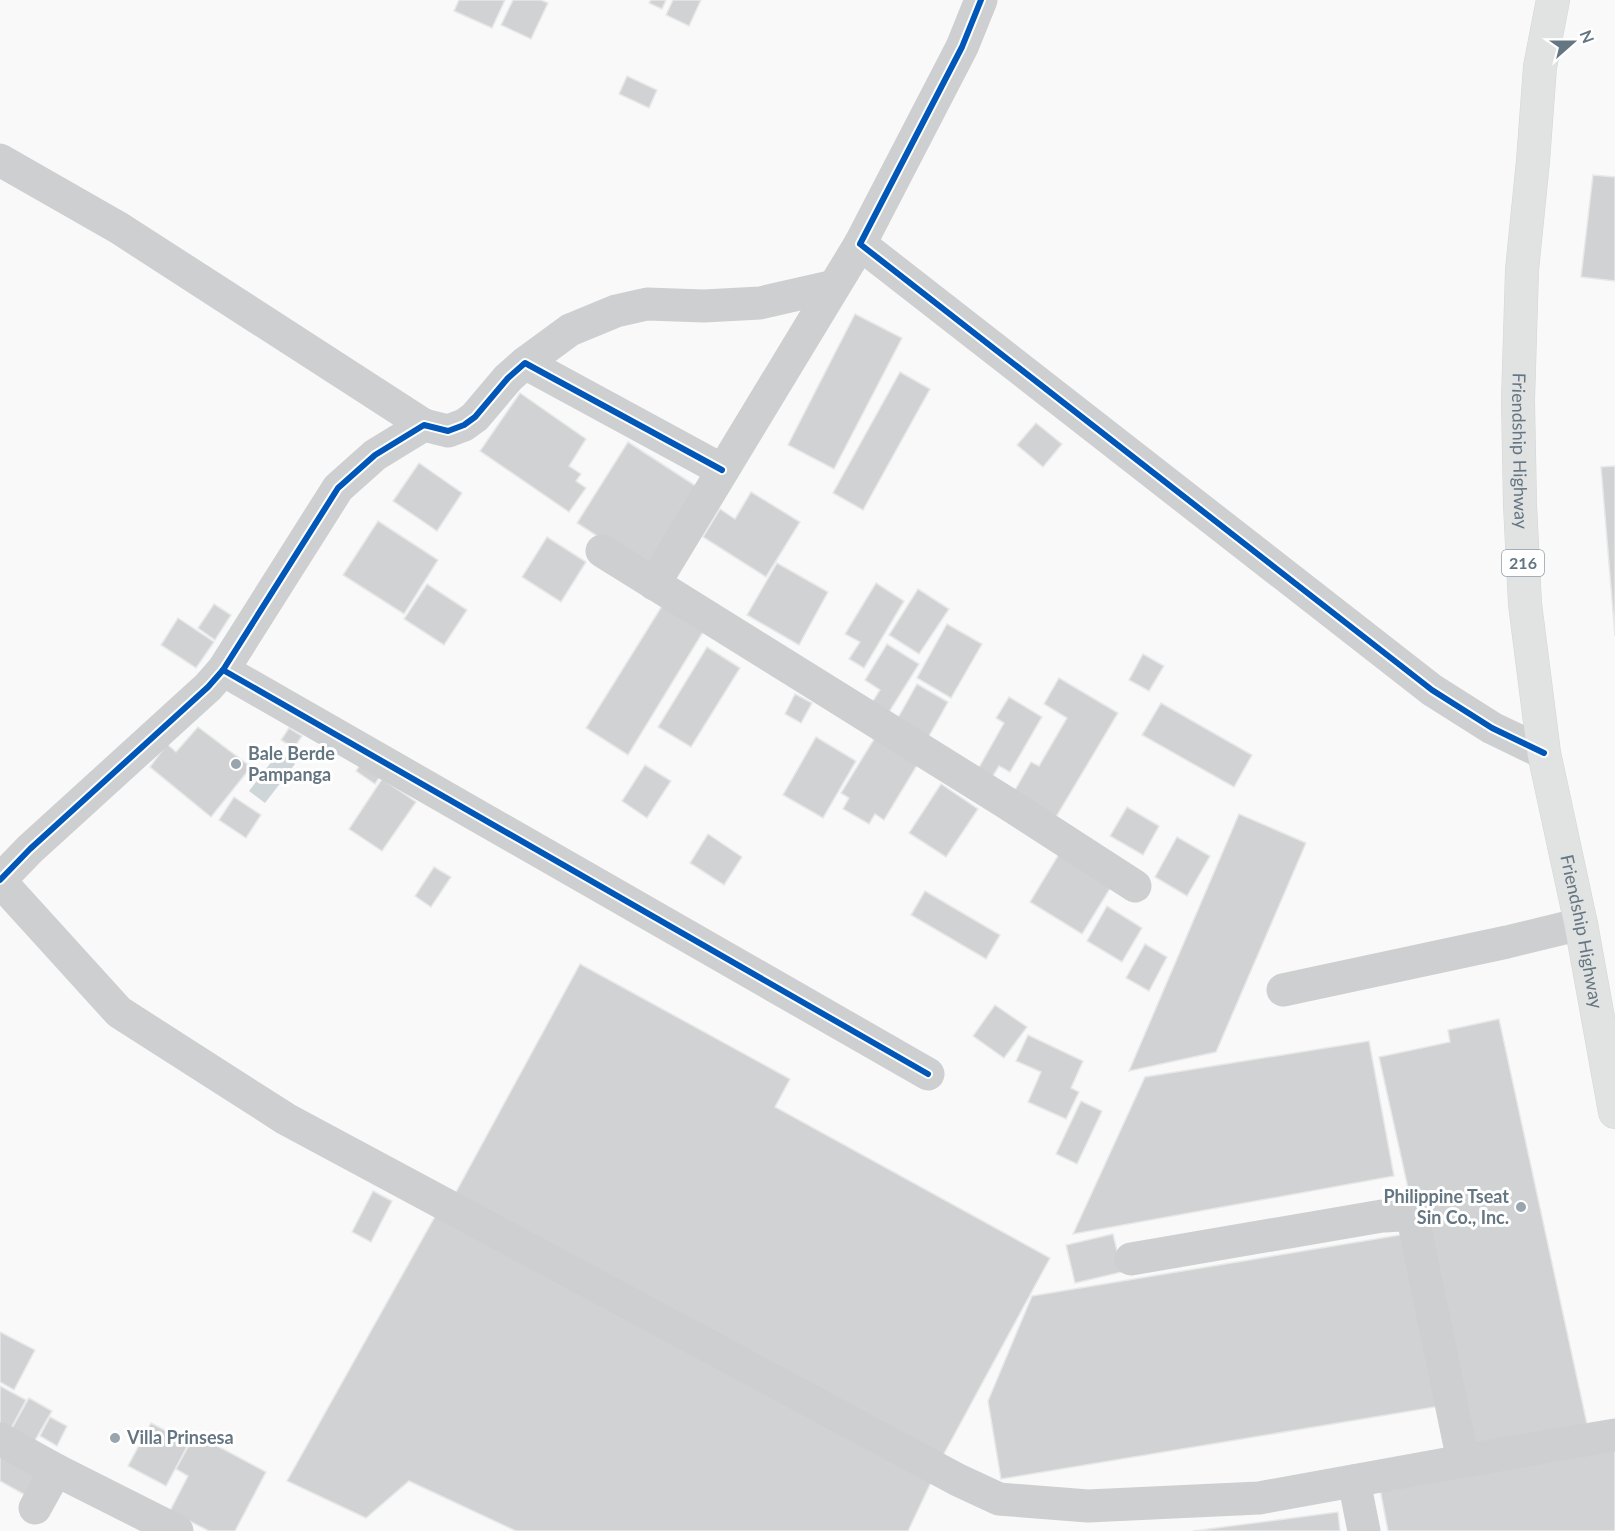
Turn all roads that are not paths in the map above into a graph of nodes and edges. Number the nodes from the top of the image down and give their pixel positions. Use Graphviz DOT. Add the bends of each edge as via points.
graph roads {
  1 [pos="981,0"];
  2 [pos="1553,0"];
  3 [pos="0,160"];
  4 [pos="860,244"];
  5 [pos="834,286"];
  6 [pos="525,363"];
  7 [pos="424,425"];
  8 [pos="722,470"];
  9 [pos="602,551"];
  10 [pos="654,584"];
  11 [pos="223,670"];
  12 [pos="1544,753"];
  13 [pos="0,881"];
  14 [pos="1134,886"];
  15 [pos="1581,924"];
  16 [pos="1283,990"];
  17 [pos="928,1074"];
  18 [pos="1615,1112"];
  19 [pos="1131,1259"];
  20 [pos="1615,1435"];
  21 [pos="0,1439"];
  22 [pos="1463,1461"];
  23 [pos="56,1470"];
  24 [pos="1354,1481"];
  25 [pos="35,1508"];
  26 [pos="177,1531"];
  27 [pos="1364,1531"];
  1 -- 4 [label="street" via="962,47"];
  2 -- 12 [label="main road, Friendship Highway / 216" via="1540,67 1522,270 1518,400 1525,604"];
  3 -- 7 [label="street" via="119,228"];
  4 -- 5 [label="street"];
  4 -- 12 [label="street" via="1432,690 1492,728"];
  5 -- 6 [label="street" via="760,303 647,304 616,310 570,330"];
  5 -- 8 [label="street"];
  6 -- 7 [label="street" via="464,425 448,431"];
  6 -- 8 [label="street"];
  7 -- 11 [label="street" via="375,455 338,488"];
  8 -- 10 [label="street"];
  9 -- 10 [label="street"];
  10 -- 14 [label="street"];
  11 -- 13 [label="street"];
  11 -- 17 [label="street"];
  12 -- 15 [label="main road, Friendship Highway / 216"];
  13 -- 24 [label="street" via="119,1012 286,1119 999,1499 1088,1506 1259,1498"];
  15 -- 16 [label="street"];
  15 -- 18 [label="main road, Friendship Highway / 216"];
  19 -- 22 [label="street" via="1382,1216 1412,1218"];
  20 -- 22 [label="street"];
  21 -- 23 [label="street"];
  22 -- 24 [label="street"];
  23 -- 25 [label="street"];
  23 -- 26 [label="street"];
  24 -- 27 [label="street"];
}
